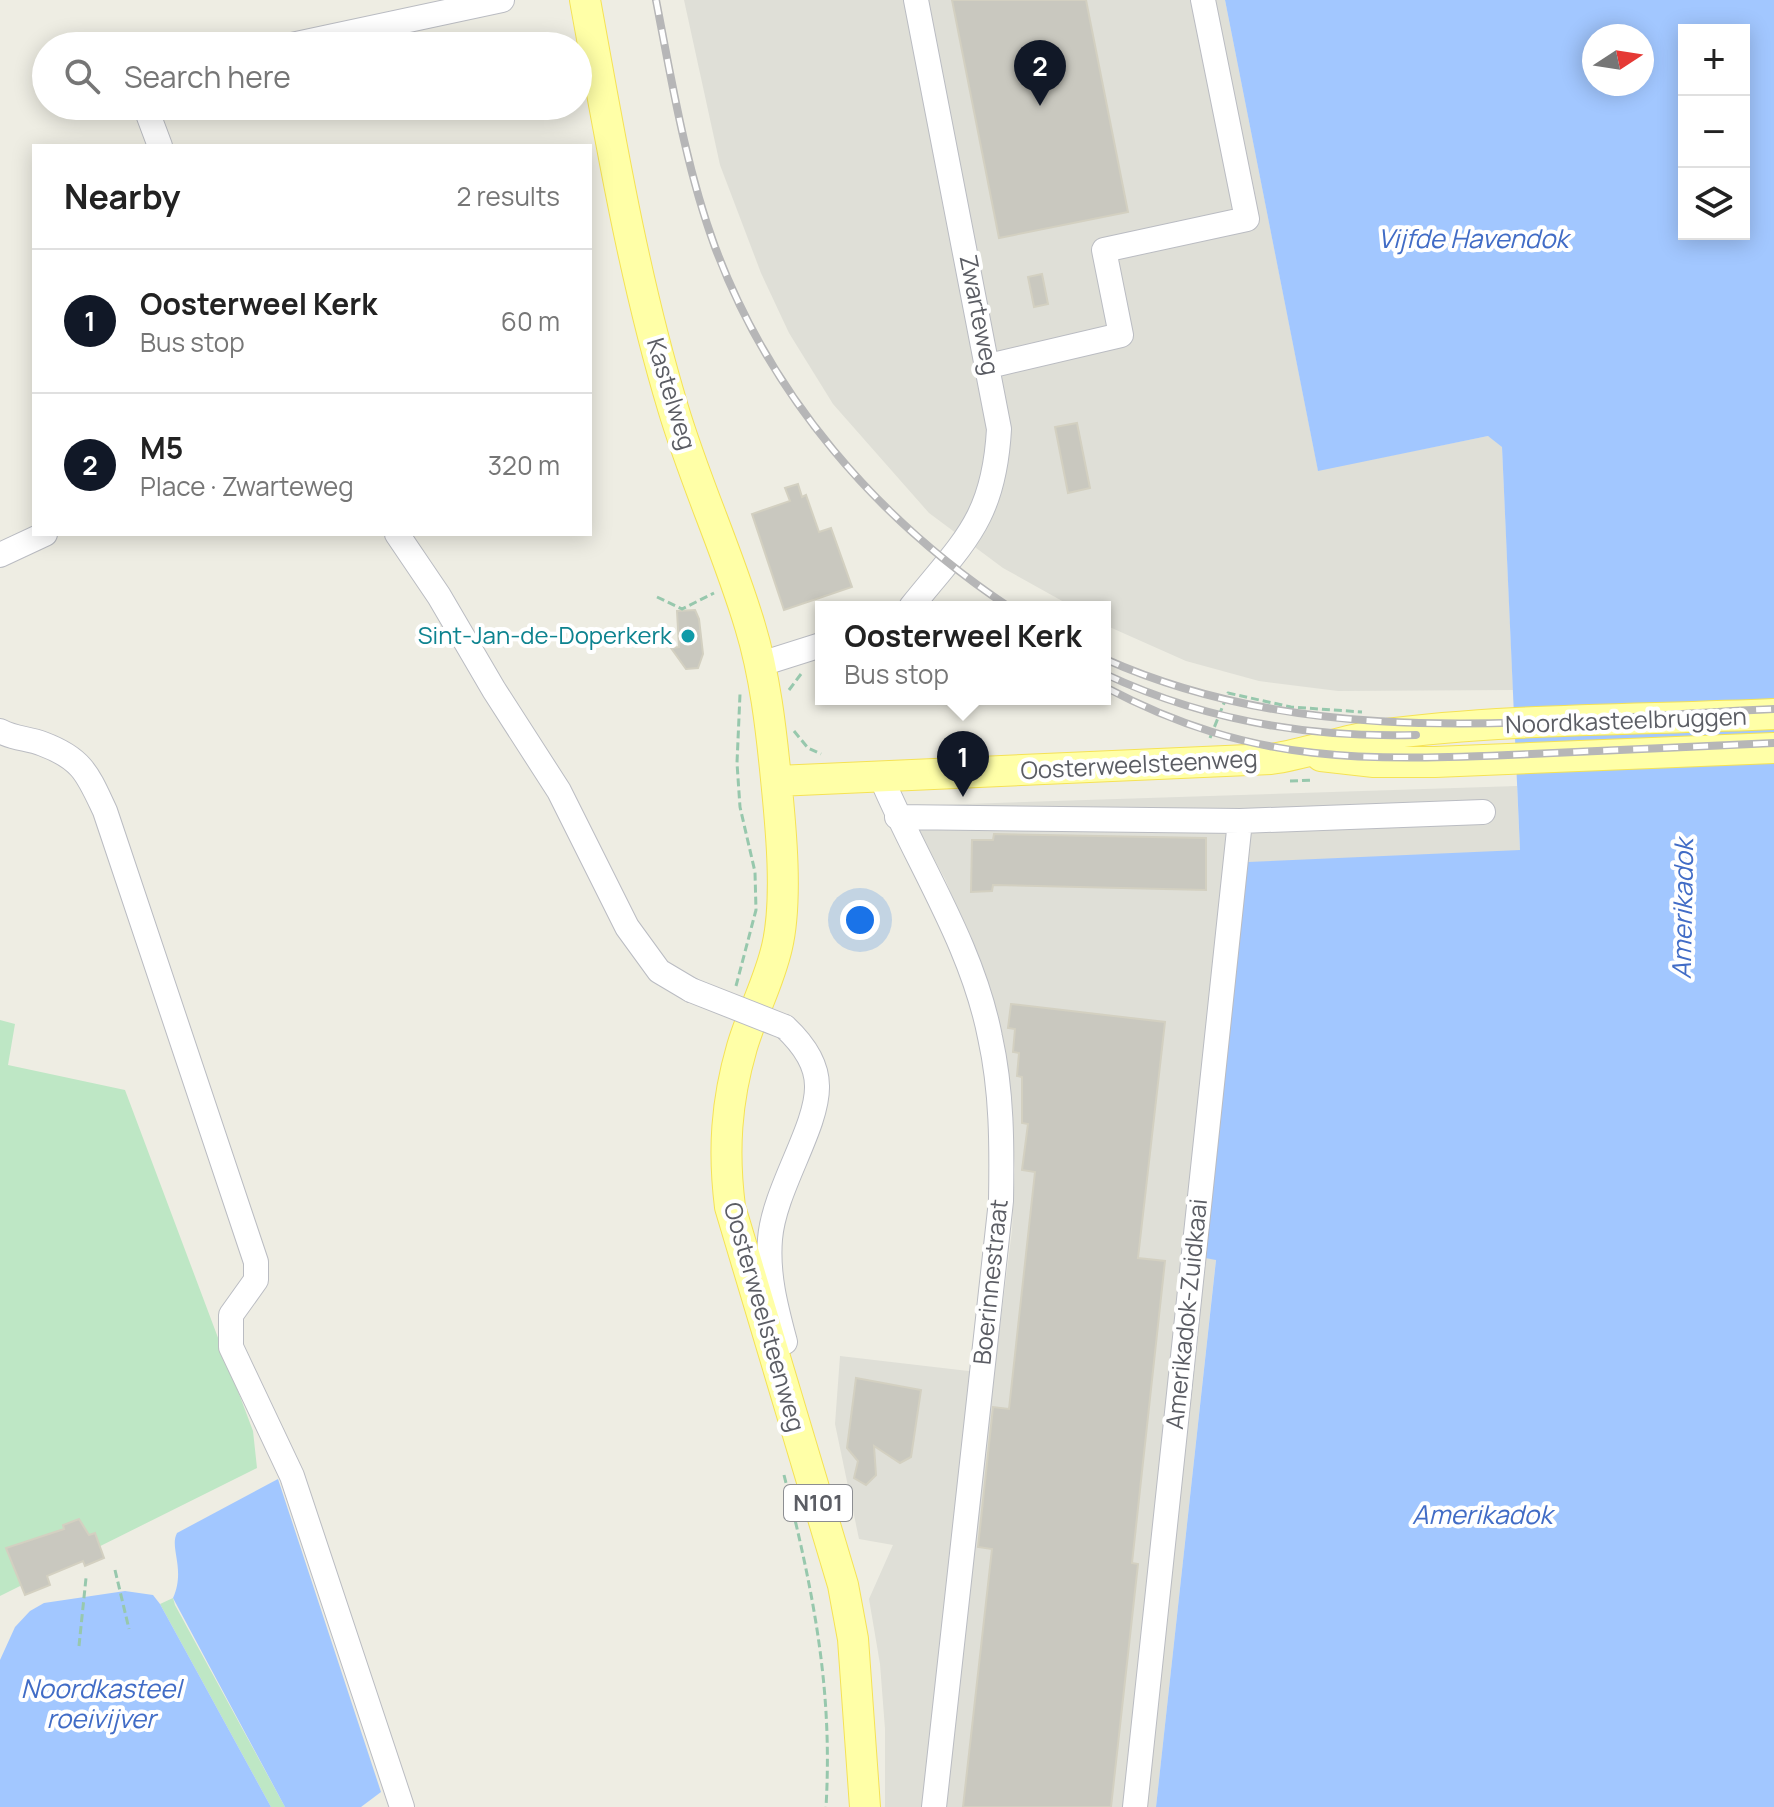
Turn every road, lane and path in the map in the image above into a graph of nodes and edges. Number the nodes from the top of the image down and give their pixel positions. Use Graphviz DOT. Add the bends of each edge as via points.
graph roads {
  1 [pos="502,0"];
  2 [pos="585,0"];
  3 [pos="916,0"];
  4 [pos="1203,0"];
  5 [pos="352,32"];
  6 [pos="591,32"];
  7 [pos="592,37"];
  8 [pos="150,120"];
  9 [pos="159,144"];
  10 [pos="989,366"];
  11 [pos="41,536"];
  12 [pos="398,536"];
  13 [pos="0,555"];
  14 [pos="714,593"];
  15 [pos="657,597"];
  16 [pos="916,601"];
  17 [pos="815,647"];
  18 [pos="761,664"];
  19 [pos="806,670"];
  20 [pos="787,695"];
  21 [pos="1375,713"];
  22 [pos="1774,714"];
  23 [pos="790,725"];
  24 [pos="1478,727"];
  25 [pos="0,731"];
  26 [pos="1200,742"];
  27 [pos="1774,748"];
  28 [pos="1305,754"];
  29 [pos="829,757"];
  30 [pos="1480,761"];
  31 [pos="881,777"];
  32 [pos="777,781"];
  33 [pos="1483,812"];
  34 [pos="897,817"];
  35 [pos="1240,821"];
  36 [pos="115,1570"];
  37 [pos="86,1578"];
  38 [pos="129,1629"];
  39 [pos="79,1646"];
  40 [pos="865,1805"];
  41 [pos="402,1807"];
  42 [pos="934,1807"];
  43 [pos="1135,1807"];
  1 -- 5 [label="street"];
  2 -- 6 [label="main road, Kastelweg"];
  3 -- 10 [label="street, Zwarteweg"];
  4 -- 10 [label="street" via="1247,219 1104,250 1121,335"];
  7 -- 18 [label="main road, Kastelweg" via="652,337"];
  8 -- 9 [label="street"];
  10 -- 16 [label="street, Zwarteweg" via="999,429 990,497 977,525"];
  11 -- 13 [label="street"];
  12 -- 40 [label="street, bridge" via="559,791 627,927 659,971 691,990 785,1027 809,1057 817,1086 810,1120 783,1182 770,1238 771,1287 851,1593 866,1681"];
  14 -- 15 [label="path" via="682,609"];
  17 -- 18 [label="street"];
  18 -- 32 [label="main road, Kastelweg"];
  19 -- 20 [label="path"];
  21 -- 26 [label="path" via="1291,707 1228,693 1209,742"];
  22 -- 24 [label="main road, Noordkasteelbruggen"];
  23 -- 29 [label="path" via="808,748"];
  24 -- 28 [label="main road, Oosterweelsteenweg" via="1374,736"];
  25 -- 41 [label="street" via="42,743 85,767 105,811 256,1262 256,1280 231,1315 231,1347 292,1476"];
  27 -- 30 [label="main road, Noordkasteelbruggen"];
  28 -- 30 [label="main road, Oosterweelsteenweg" via="1374,762"];
  28 -- 31 [label="main road, Oosterweelsteenweg"];
  31 -- 32 [label="main road, Oosterweelsteenweg"];
  31 -- 34 [label="street, Boerinnestraat"];
  32 -- 40 [label="main road, Oosterweelsteenweg / N101" via="778,944 727,1107 726,1174 734,1222 843,1585 853,1639"];
  33 -- 35 [label="street"];
  34 -- 35 [label="street"];
  34 -- 42 [label="street, Boerinnestraat" via="978,993 990,1035 1002,1132 1001,1201"];
  35 -- 43 [label="street, Amerikadok-Zuidkaai"];
  36 -- 38 [label="path"];
  37 -- 39 [label="path"];
}
